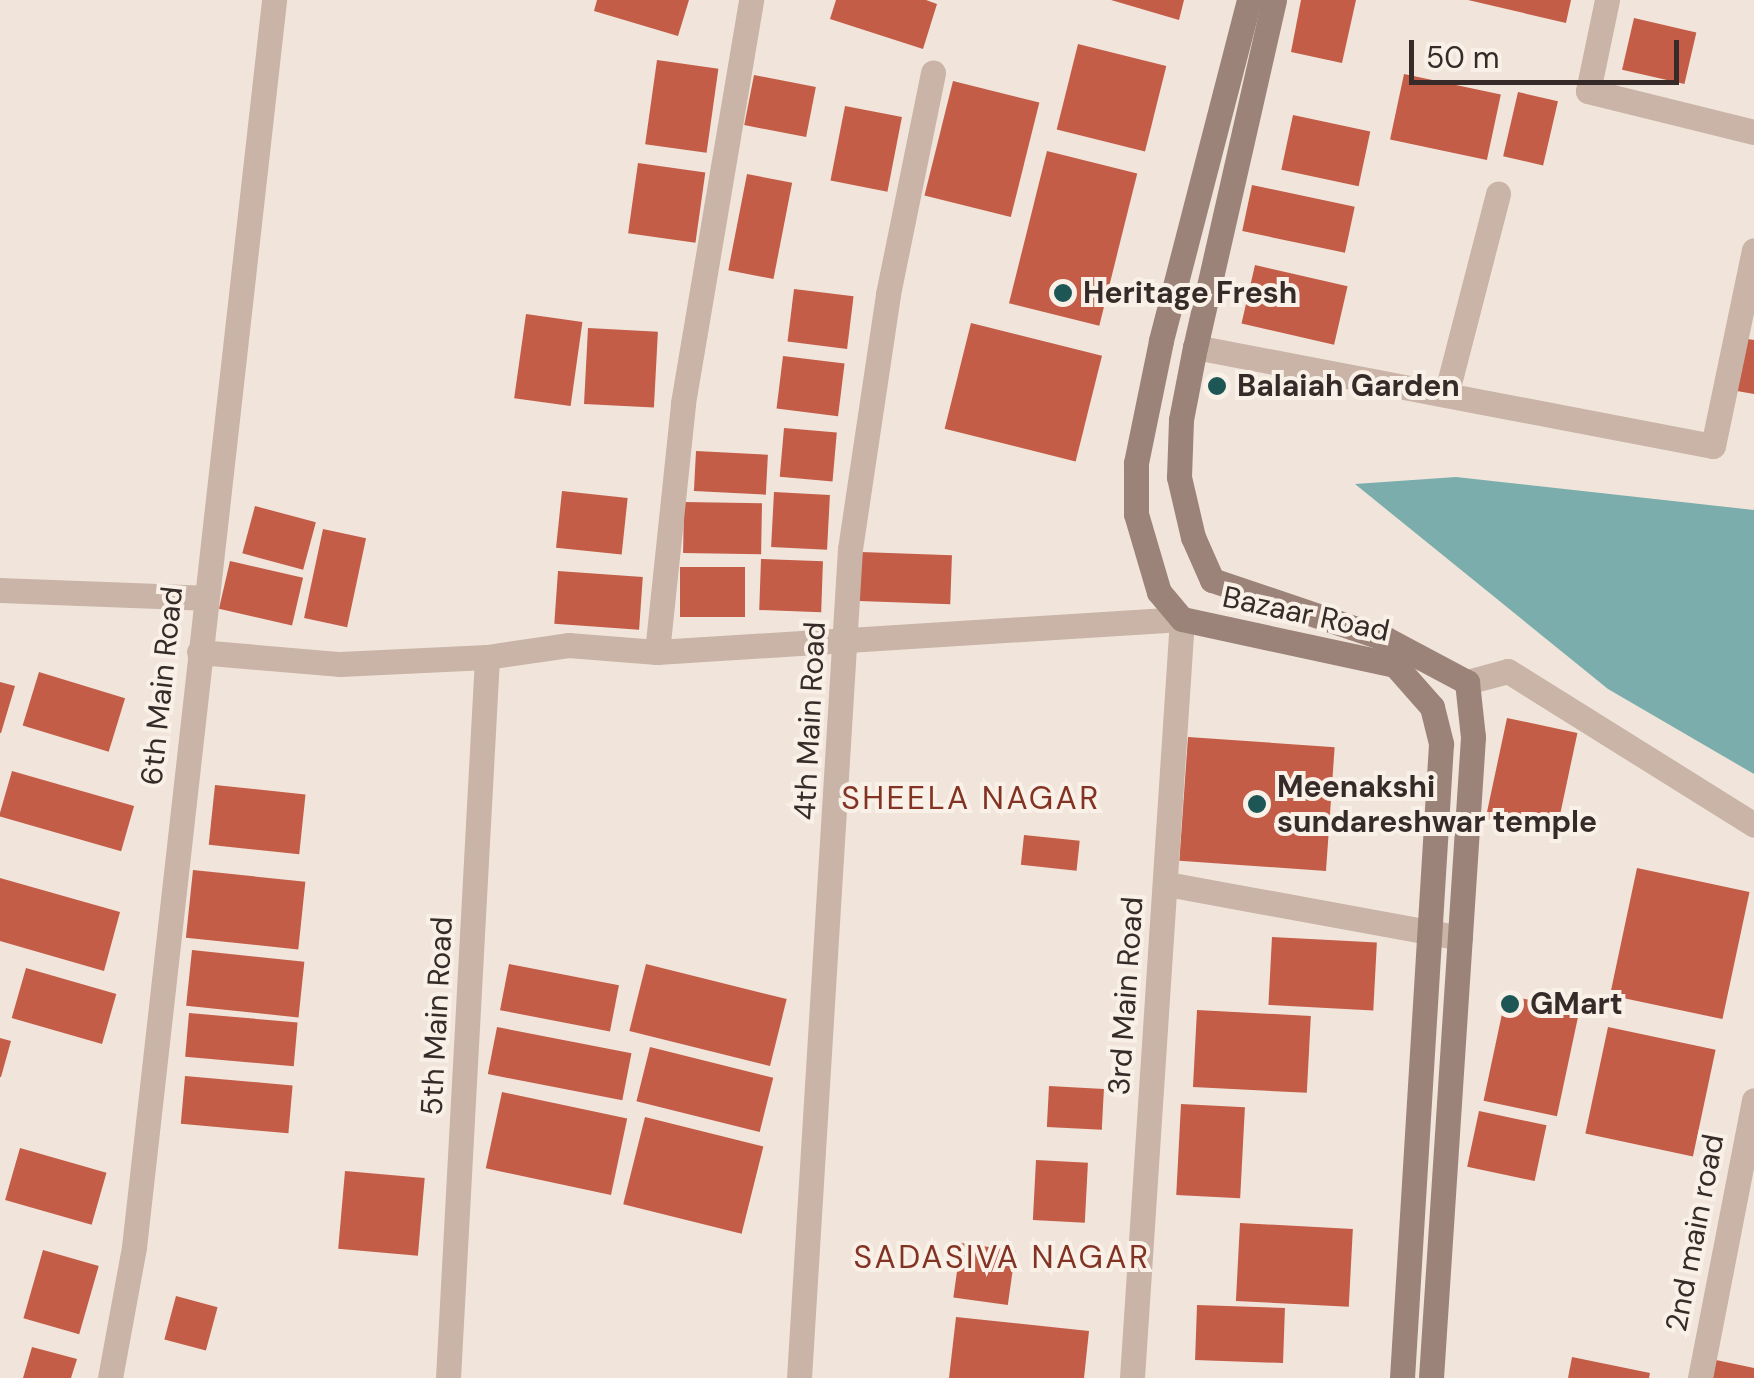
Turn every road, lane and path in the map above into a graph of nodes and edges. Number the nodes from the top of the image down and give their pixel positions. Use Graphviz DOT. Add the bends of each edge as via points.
graph roads {
  1 [pos="274,0"];
  2 [pos="750,0"];
  3 [pos="1249,0"];
  4 [pos="1274,0"];
  5 [pos="1608,0"];
  6 [pos="932,73"];
  7 [pos="1754,132"];
  8 [pos="1498,194"];
  9 [pos="1754,250"];
  10 [pos="1195,347"];
  11 [pos="1446,395"];
  12 [pos="0,590"];
  13 [pos="204,598"];
  14 [pos="1182,619"];
  15 [pos="848,640"];
  16 [pos="199,652"];
  17 [pos="658,652"];
  18 [pos="487,657"];
  19 [pos="1467,682"];
  20 [pos="1754,826"];
  21 [pos="1167,884"];
  22 [pos="1429,934"];
  23 [pos="1460,938"];
  24 [pos="1754,1100"];
  25 [pos="110,1378"];
  26 [pos="448,1378"];
  27 [pos="799,1378"];
  28 [pos="1132,1378"];
  29 [pos="1402,1378"];
  30 [pos="1431,1378"];
  31 [pos="1700,1378"];
  1 -- 13 [label="street, 6th Main Road"];
  2 -- 17 [label="street" via="683,402"];
  3 -- 14 [label="main road, Bazaar Road" via="1136,463 1144,558 1158,592"];
  4 -- 10 [label="main road, Bazaar Road"];
  5 -- 7 [label="street" via="1588,91"];
  6 -- 15 [label="street, 4th Main Road" via="888,294 850,549"];
  8 -- 11 [label="street"];
  9 -- 11 [label="street" via="1712,446"];
  10 -- 11 [label="street"];
  10 -- 19 [label="main road, Bazaar Road" via="1181,420 1179,478 1212,580 1386,639"];
  12 -- 13 [label="street"];
  13 -- 16 [label="street, 6th Main Road"];
  14 -- 15 [label="street"];
  14 -- 21 [label="street, 3rd Main Road"];
  14 -- 22 [label="main road, Bazaar Road" via="1241,637 1395,665 1432,707 1441,744"];
  15 -- 17 [label="street"];
  15 -- 27 [label="street, 4th Main Road"];
  16 -- 18 [label="street" via="340,664"];
  16 -- 25 [label="street, 6th Main Road" via="134,1247"];
  17 -- 18 [label="street" via="568,645"];
  18 -- 26 [label="street, 5th Main Road"];
  19 -- 20 [label="street" via="1508,672"];
  19 -- 23 [label="main road" via="1472,737"];
  21 -- 22 [label="street"];
  21 -- 28 [label="street, 3rd Main Road"];
  22 -- 23 [label="street"];
  22 -- 29 [label="main road, Bazaar Road"];
  23 -- 30 [label="main road"];
  24 -- 31 [label="street, 2nd main road"];
}
